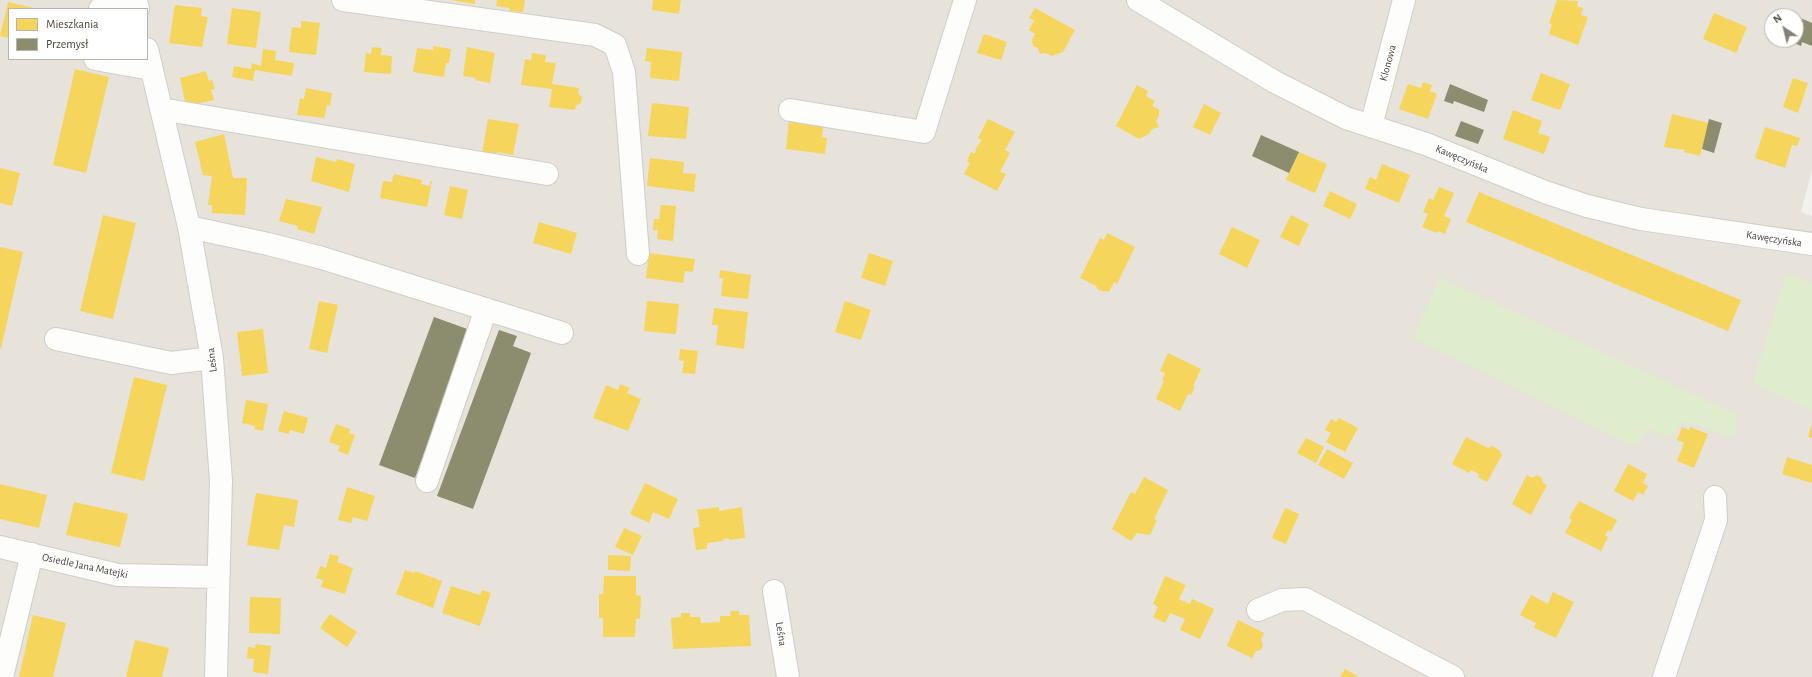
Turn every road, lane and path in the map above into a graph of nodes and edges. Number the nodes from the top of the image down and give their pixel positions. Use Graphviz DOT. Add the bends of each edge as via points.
graph roads {
  1 [pos="122,0"];
  2 [pos="342,0"];
  3 [pos="965,0"];
  4 [pos="1138,0"];
  5 [pos="1404,0"];
  6 [pos="102,8"];
  7 [pos="149,59"];
  8 [pos="161,109"];
  9 [pos="790,110"];
  10 [pos="1370,126"];
  11 [pos="548,174"];
  12 [pos="189,228"];
  13 [pos="1812,244"];
  14 [pos="638,254"];
  15 [pos="486,309"];
  16 [pos="562,333"];
  17 [pos="56,339"];
  18 [pos="212,358"];
  19 [pos="427,481"];
  20 [pos="1715,497"];
  21 [pos="0,547"];
  22 [pos="32,554"];
  23 [pos="218,576"];
  24 [pos="774,592"];
  25 [pos="1258,610"];
  26 [pos="2,677"];
  27 [pos="216,677"];
  28 [pos="788,677"];
  29 [pos="1453,677"];
  30 [pos="1664,677"];
  1 -- 6 [label="street"];
  2 -- 14 [label="street" via="595,35 615,45 624,72"];
  3 -- 9 [label="street" via="924,132"];
  4 -- 10 [label="street, Kawęczyńska" via="1275,82 1346,118"];
  5 -- 10 [label="street, Klonowa"];
  7 -- 8 [label="street, Leśna"];
  8 -- 11 [label="street"];
  8 -- 12 [label="street, Leśna"];
  10 -- 13 [label="street, Kawęczyńska" via="1439,149 1545,192 1587,206 1641,219"];
  12 -- 15 [label="street" via="322,258"];
  12 -- 18 [label="street, Leśna"];
  15 -- 16 [label="street"];
  15 -- 19 [label="street"];
  17 -- 18 [label="street" via="171,363"];
  18 -- 23 [label="street, Leśna" via="221,481"];
  20 -- 30 [label="street" via="1716,520"];
  21 -- 22 [label="street, Osiedle Jana Matejki"];
  22 -- 23 [label="street, Osiedle Jana Matejki" via="118,575"];
  22 -- 26 [label="street"];
  23 -- 27 [label="street, Leśna"];
  24 -- 28 [label="street, Leśna"];
  25 -- 29 [label="street" via="1282,600 1305,599"];
}
